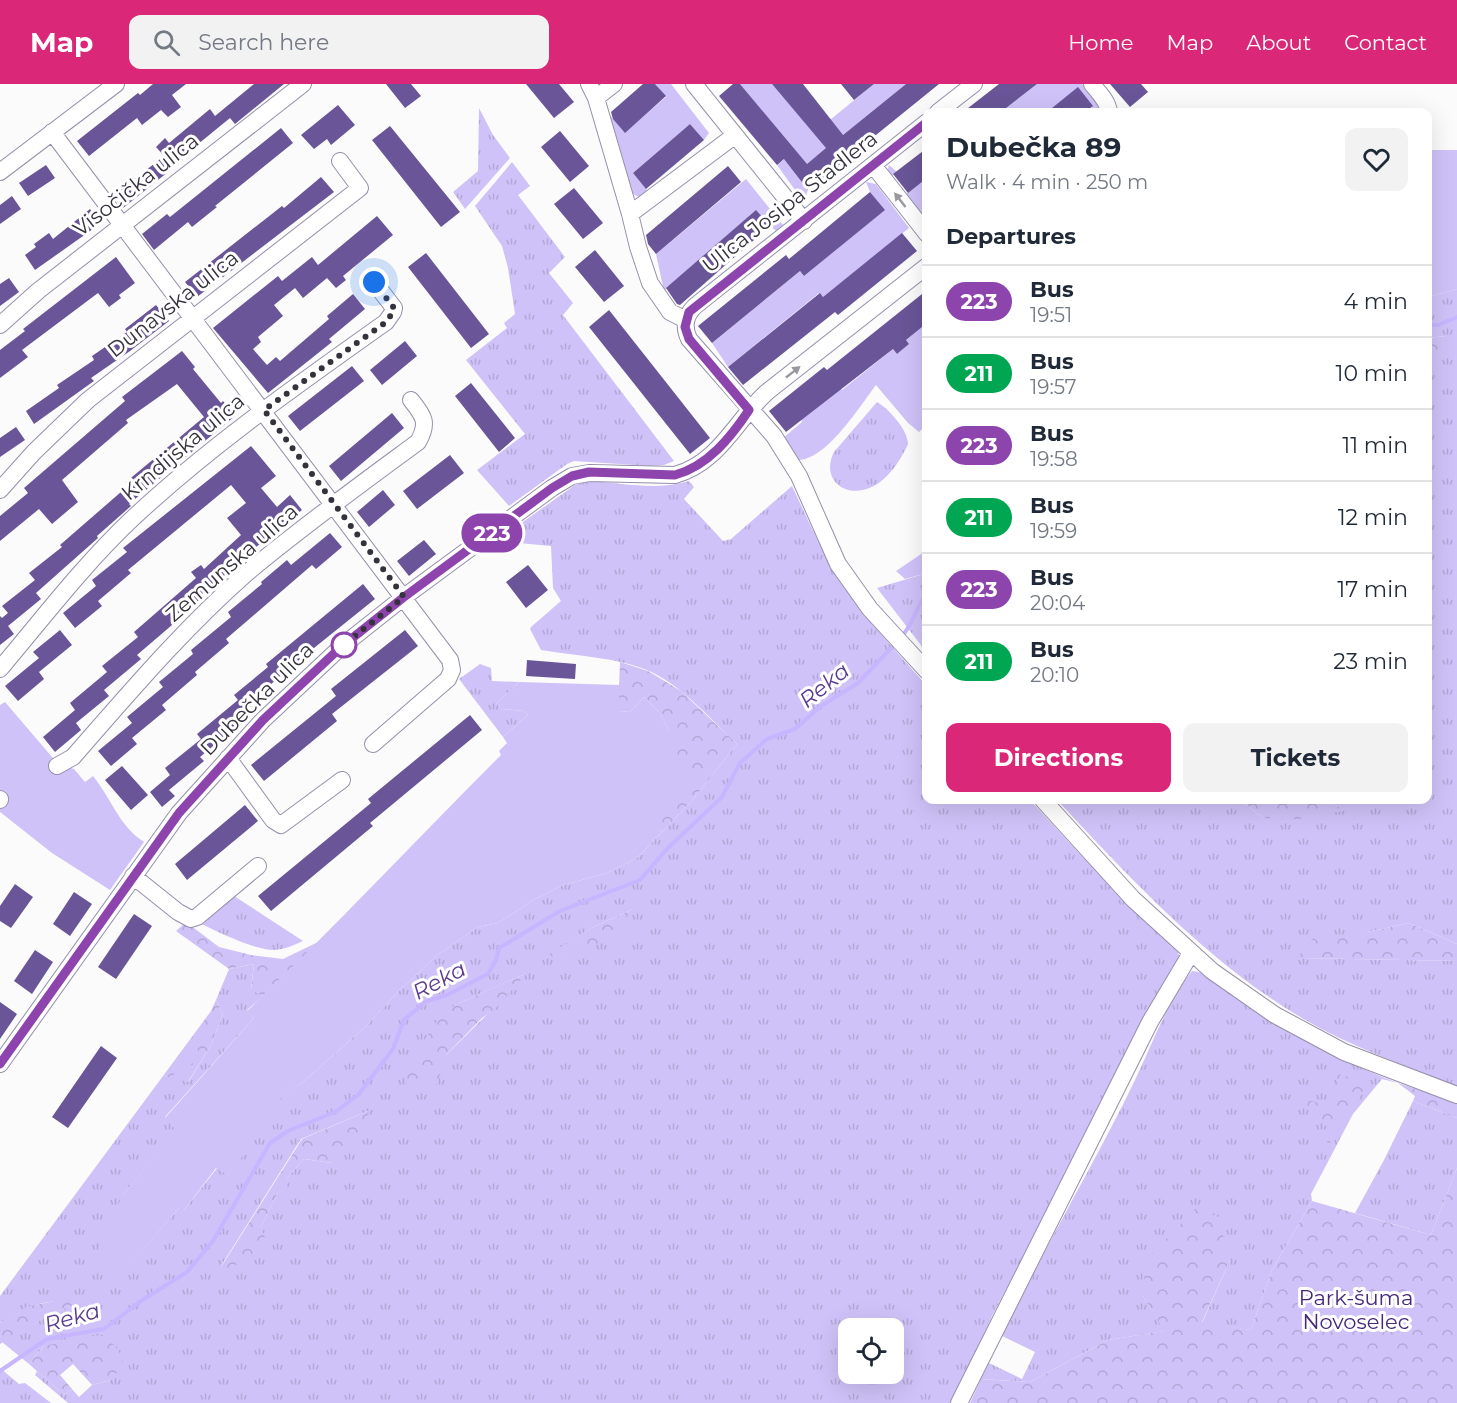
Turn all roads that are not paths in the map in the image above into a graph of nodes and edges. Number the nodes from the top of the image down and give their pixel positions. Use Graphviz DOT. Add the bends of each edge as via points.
graph roads {
  1 [pos="116,84"];
  2 [pos="303,84"];
  3 [pos="614,84"];
  4 [pos="974,84"];
  5 [pos="1092,84"];
  6 [pos="699,86"];
  7 [pos="592,91"];
  8 [pos="943,108"];
  9 [pos="1108,108"];
  10 [pos="922,126"];
  11 [pos="52,132"];
  12 [pos="734,136"];
  13 [pos="340,161"];
  14 [pos="873,165"];
  15 [pos="0,172"];
  16 [pos="630,214"];
  17 [pos="804,221"];
  18 [pos="122,224"];
  19 [pos="922,228"];
  20 [pos="922,270"];
  21 [pos="374,282"];
  22 [pos="193,318"];
  23 [pos="686,320"];
  24 [pos="0,325"];
  25 [pos="411,400"];
  26 [pos="264,410"];
  27 [pos="749,410"];
  28 [pos="0,490"];
  29 [pos="334,504"];
  30 [pos="404,597"];
  31 [pos="922,665"];
  32 [pos="0,669"];
  33 [pos="372,744"];
  34 [pos="228,758"];
  35 [pos="57,766"];
  36 [pos="342,780"];
  37 [pos="1047,804"];
  38 [pos="258,866"];
  39 [pos="133,876"];
  40 [pos="1191,953"];
  41 [pos="0,1064"];
  42 [pos="1457,1095"];
  43 [pos="959,1403"];
  1 -- 11 [label="street"];
  2 -- 18 [label="street, Visočička ulica"];
  3 -- 7 [label="street"];
  4 -- 8 [label="street"];
  5 -- 9 [label="street"];
  6 -- 12 [label="street"];
  7 -- 16 [label="street"];
  10 -- 14 [label="street, Ulica Josipa Stadlera"];
  11 -- 15 [label="street"];
  11 -- 18 [label="street"];
  12 -- 16 [label="street"];
  12 -- 17 [label="street"];
  13 -- 22 [label="street, Dunavska ulica" via="360,188"];
  14 -- 17 [label="street, Ulica Josipa Stadlera"];
  19 -- 14 [label="street, one-way"];
  16 -- 23 [label="street" via="650,283 670,312"];
  17 -- 23 [label="street, Ulica Josipa Stadlera" via="695,306"];
  18 -- 22 [label="street"];
  18 -- 24 [label="street, Visočička ulica"];
  27 -- 20 [label="street, Dubečka ulica, one-way"];
  21 -- 26 [label="street, Krndijska ulica" via="394,308 386,322"];
  22 -- 26 [label="street"];
  22 -- 28 [label="street, Dunavska ulica" via="87,400"];
  23 -- 27 [label="street" via="689,339"];
  25 -- 29 [label="street, Zemunska ulica" via="424,422 418,442"];
  26 -- 29 [label="street"];
  26 -- 32 [label="street, Krndijska ulica" via="176,479 116,534"];
  27 -- 30 [label="street, Dubečka ulica" via="727,440 687,472 664,476 589,472 572,476"];
  27 -- 31 [label="street" via="774,436 799,476 838,564 870,609"];
  29 -- 30 [label="street"];
  29 -- 35 [label="street, Zemunska ulica" via="248,573 169,648 73,757"];
  30 -- 33 [label="street" via="450,660 452,670 448,679"];
  30 -- 34 [label="street, Dubečka ulica" via="315,669"];
  34 -- 36 [label="street" via="273,820 281,825"];
  34 -- 39 [label="street, Dubečka ulica" via="179,813"];
  37 -- 40 [label="street" via="1133,899"];
  38 -- 39 [label="street" via="191,919"];
  39 -- 41 [label="street, Dubečka ulica"];
  40 -- 42 [label="street" via="1275,1015 1344,1052"];
  40 -- 43 [label="street" via="1150,1022"];
}
